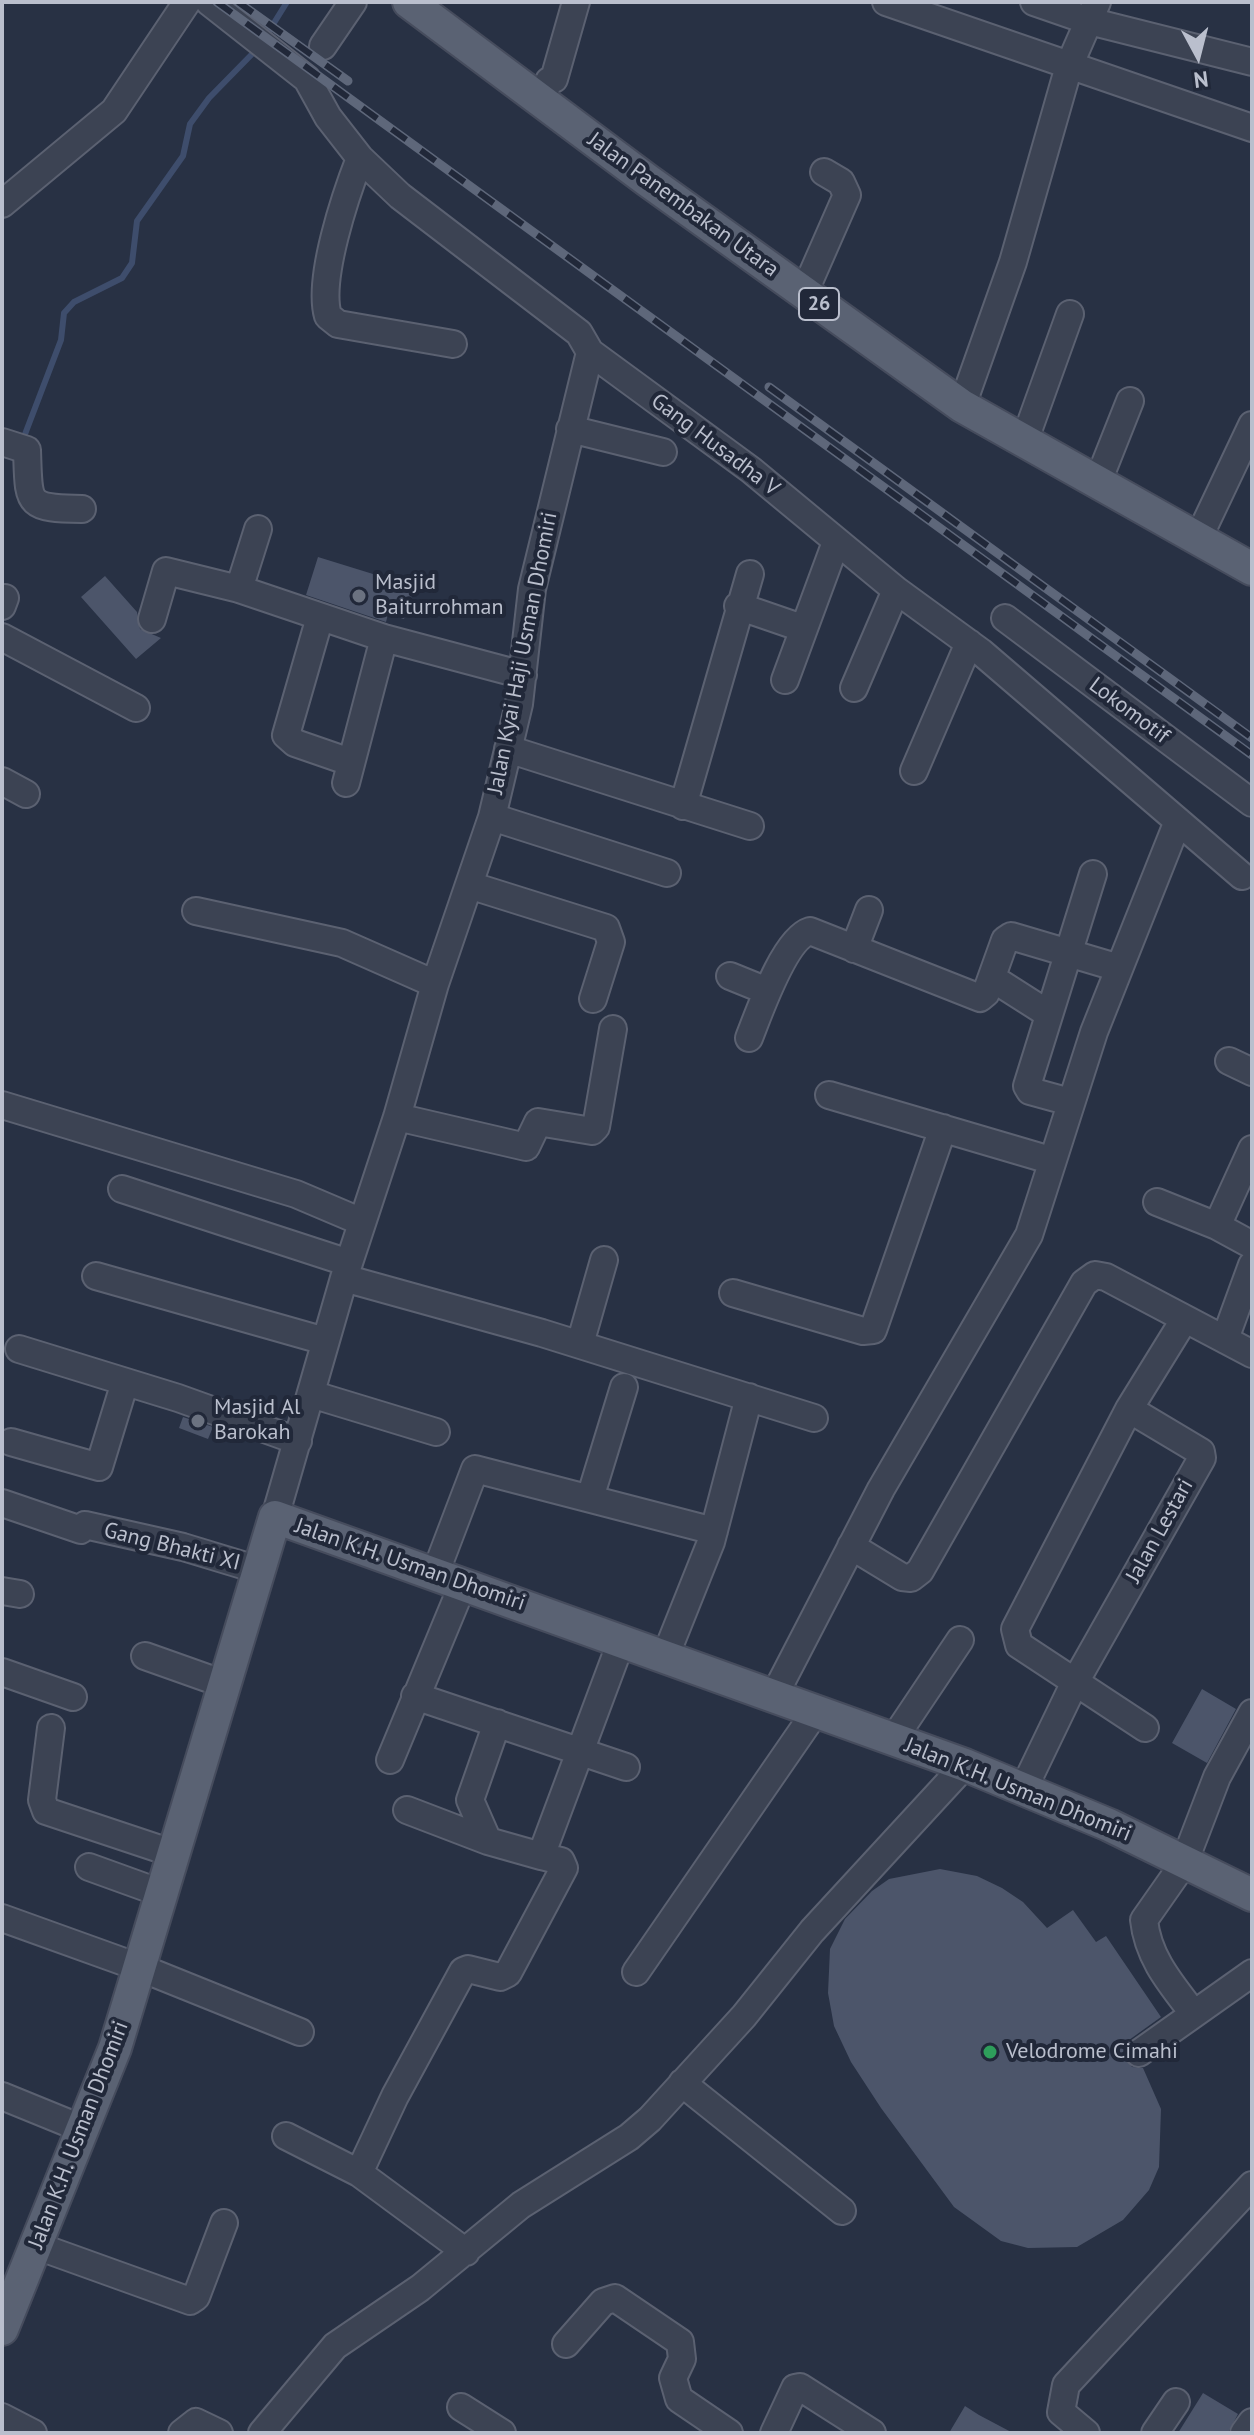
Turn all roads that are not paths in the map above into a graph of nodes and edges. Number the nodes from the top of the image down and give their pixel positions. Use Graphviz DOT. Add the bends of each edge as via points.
graph roads {
  1 [pos="187,2"];
  2 [pos="209,2"];
  3 [pos="353,2"];
  4 [pos="409,2"];
  5 [pos="576,2"];
  6 [pos="886,2"];
  7 [pos="1034,2"];
  8 [pos="1093,12"];
  9 [pos="323,46"];
  10 [pos="1252,62"];
  11 [pos="1069,66"];
  12 [pos="540,100"];
  13 [pos="1252,128"];
  14 [pos="360,158"];
  15 [pos="824,172"];
  16 [pos="2,204"];
  17 [pos="804,293"];
  18 [pos="1070,314"];
  19 [pos="453,344"];
  20 [pos="590,352"];
  21 [pos="1130,401"];
  22 [pos="962,406"];
  23 [pos="1252,425"];
  24 [pos="570,429"];
  25 [pos="1024,442"];
  26 [pos="13,446"];
  27 [pos="663,452"];
  28 [pos="1097,484"];
  29 [pos="82,509"];
  30 [pos="258,529"];
  31 [pos="1198,539"];
  32 [pos="836,542"];
  33 [pos="1252,569"];
  34 [pos="750,574"];
  35 [pos="239,589"];
  36 [pos="896,590"];
  37 [pos="738,606"];
  38 [pos="320,617"];
  39 [pos="1005,618"];
  40 [pos="152,619"];
  41 [pos="802,628"];
  42 [pos="2,637"];
  43 [pos="384,638"];
  44 [pos="975,647"];
  45 [pos="523,675"];
  46 [pos="785,680"];
  47 [pos="854,688"];
  48 [pos="136,708"];
  49 [pos="508,749"];
  50 [pos="914,771"];
  51 [pos="2,781"];
  52 [pos="26,794"];
  53 [pos="1252,803"];
  54 [pos="683,806"];
  55 [pos="492,817"];
  56 [pos="1178,821"];
  57 [pos="750,826"];
  58 [pos="667,873"];
  59 [pos="1093,874"];
  60 [pos="1242,876"];
  61 [pos="469,885"];
  62 [pos="869,910"];
  63 [pos="196,911"];
  64 [pos="854,949"];
  65 [pos="1068,952"];
  66 [pos="1119,968"];
  67 [pos="730,976"];
  68 [pos="992,978"];
  69 [pos="435,984"];
  70 [pos="767,991"];
  71 [pos="593,999"];
  72 [pos="1047,1013"];
  73 [pos="613,1029"];
  74 [pos="749,1038"];
  75 [pos="829,1095"];
  76 [pos="1070,1102"];
  77 [pos="2,1105"];
  78 [pos="397,1117"];
  79 [pos="943,1128"];
  80 [pos="1252,1149"];
  81 [pos="1050,1160"];
  82 [pos="122,1189"];
  83 [pos="1157,1202"];
  84 [pos="362,1222"];
  85 [pos="1217,1226"];
  86 [pos="1252,1245"];
  87 [pos="604,1260"];
  88 [pos="1252,1265"];
  89 [pos="346,1270"];
  90 [pos="96,1276"];
  91 [pos="733,1293"];
  92 [pos="1184,1320"];
  93 [pos="1225,1339"];
  94 [pos="325,1341"];
  95 [pos="580,1344"];
  96 [pos="19,1349"];
  97 [pos="1252,1354"];
  98 [pos="125,1382"];
  99 [pos="624,1387"];
  100 [pos="311,1394"];
  101 [pos="749,1397"];
  102 [pos="1129,1409"];
  103 [pos="814,1418"];
  104 [pos="436,1432"];
  105 [pos="298,1441"];
  106 [pos="11,1442"];
  107 [pos="590,1498"];
  108 [pos="2,1503"];
  109 [pos="275,1517"];
  110 [pos="714,1531"];
  111 [pos="851,1546"];
  112 [pos="259,1570"];
  113 [pos="449,1579"];
  114 [pos="960,1640"];
  115 [pos="621,1642"];
  116 [pos="145,1656"];
  117 [pos="665,1657"];
  118 [pos="2,1672"];
  119 [pos="224,1684"];
  120 [pos="1074,1684"];
  121 [pos="415,1696"];
  122 [pos="774,1696"];
  123 [pos="73,1697"];
  124 [pos="816,1711"];
  125 [pos="1252,1713"];
  126 [pos="497,1723"];
  127 [pos="51,1728"];
  128 [pos="1145,1728"];
  129 [pos="893,1740"];
  130 [pos="580,1754"];
  131 [pos="390,1760"];
  132 [pos="965,1765"];
  133 [pos="626,1767"];
  134 [pos="1024,1788"];
  135 [pos="407,1810"];
  136 [pos="488,1841"];
  137 [pos="172,1853"];
  138 [pos="541,1856"];
  139 [pos="1184,1863"];
  140 [pos="89,1867"];
  141 [pos="161,1893"];
  142 [pos="1252,1895"];
  143 [pos="2,1918"];
  144 [pos="141,1968"];
  145 [pos="636,1972"];
  146 [pos="1252,1973"];
  147 [pos="1194,2014"];
  148 [pos="300,2032"];
  149 [pos="1139,2053"];
  150 [pos="682,2083"];
  151 [pos="2,2096"];
  152 [pos="83,2129"];
  153 [pos="286,2136"];
  154 [pos="359,2173"];
  155 [pos="1252,2185"];
  156 [pos="842,2211"];
  157 [pos="224,2223"];
  158 [pos="37,2246"];
  159 [pos="466,2252"];
  160 [pos="2,2329"];
  161 [pos="566,2344"];
  162 [pos="1176,2402"];
  163 [pos="768,2406"];
  164 [pos="461,2407"];
  165 [pos="2,2417"];
  166 [pos="1252,2422"];
  167 [pos="33,2433"];
  168 [pos="182,2433"];
  169 [pos="219,2433"];
  170 [pos="262,2433"];
  171 [pos="502,2433"];
  172 [pos="729,2433"];
  173 [pos="753,2433"];
  174 [pos="774,2433"];
  175 [pos="872,2433"];
  176 [pos="1086,2433"];
  177 [pos="1155,2433"];
  178 [pos="1244,2433"];
  1 -- 16 [label="street" via="114,111"];
  2 -- 14 [label="street" via="307,79"];
  3 -- 9 [label="street"];
  4 -- 12 [label="main road, Jalan Panembakan Utara / 26"];
  5 -- 12 [label="street" via="554,79"];
  6 -- 11 [label="street"];
  7 -- 8 [label="street"];
  8 -- 10 [label="street"];
  8 -- 11 [label="street"];
  11 -- 13 [label="street"];
  11 -- 22 [label="street" via="1013,262"];
  12 -- 17 [label="main road, Jalan Panembakan Utara / 26"];
  14 -- 19 [label="street" via="333,244 328,316 338,324"];
  14 -- 20 [label="street" via="400,196 579,333"];
  15 -- 17 [label="street" via="841,182 847,195"];
  17 -- 22 [label="main road, Jalan Panembakan Utara / 26"];
  18 -- 25 [label="street"];
  20 -- 24 [label="street, Jalan Kyai Haji Usman Dhomiri"];
  20 -- 32 [label="street, Gang Husadha V" via="751,470"];
  21 -- 28 [label="street"];
  22 -- 25 [label="main road, Jalan Panembakan Utara / 26"];
  23 -- 31 [label="street"];
  24 -- 27 [label="street"];
  24 -- 45 [label="street, Jalan Kyai Haji Usman Dhomiri" via="532,589"];
  25 -- 28 [label="main road, Jalan Panembakan Utara / 26"];
  26 -- 29 [label="street" via="36,504"];
  28 -- 31 [label="main road, Jalan Panembakan Utara / 26"];
  30 -- 35 [label="street"];
  31 -- 33 [label="main road, Jalan Panembakan Utara / 26"];
  32 -- 36 [label="street, Gang Husadha V"];
  32 -- 41 [label="street"];
  34 -- 37 [label="street"];
  35 -- 38 [label="street"];
  35 -- 40 [label="street" via="166,571"];
  36 -- 44 [label="street, Gang Husadha V"];
  36 -- 47 [label="street"];
  37 -- 41 [label="street"];
  37 -- 54 [label="street"];
  38 -- 43 [label="street"];
  38 -- 43 [label="street" via="286,735 348,773"];
  39 -- 53 [label="street, Lokomotif"];
  41 -- 46 [label="street"];
  42 -- 48 [label="street"];
  43 -- 45 [label="street"];
  44 -- 50 [label="street"];
  44 -- 56 [label="street, Gang Husadha V"];
  45 -- 49 [label="street, Jalan Kyai Haji Usman Dhomiri"];
  49 -- 54 [label="street"];
  49 -- 55 [label="street, Jalan Kyai Haji Usman Dhomiri"];
  51 -- 52 [label="street"];
  54 -- 57 [label="street"];
  55 -- 58 [label="street"];
  55 -- 61 [label="street, Jalan Kyai Haji Usman Dhomiri"];
  56 -- 60 [label="street, Gang Husadha V"];
  56 -- 66 [label="street"];
  59 -- 65 [label="street"];
  61 -- 69 [label="street, Jalan Kyai Haji Usman Dhomiri"];
  61 -- 71 [label="street" via="606,928 611,942"];
  62 -- 64 [label="street"];
  63 -- 69 [label="street" via="342,943"];
  64 -- 68 [label="street" via="980,998"];
  64 -- 70 [label="street" via="804,933"];
  65 -- 66 [label="street"];
  65 -- 68 [label="street" via="1008,937"];
  65 -- 72 [label="street"];
  66 -- 76 [label="street"];
  67 -- 70 [label="street"];
  68 -- 72 [label="street"];
  69 -- 78 [label="street, Jalan Kyai Haji Usman Dhomiri"];
  70 -- 74 [label="street"];
  72 -- 76 [label="street" via="1027,1086"];
  73 -- 78 [label="street" via="592,1131 538,1122 526,1147"];
  75 -- 79 [label="street"];
  76 -- 81 [label="street"];
  77 -- 84 [label="street" via="282,1190"];
  78 -- 84 [label="street, Jalan Kyai Haji Usman Dhomiri"];
  79 -- 81 [label="street"];
  79 -- 91 [label="street" via="873,1330"];
  80 -- 85 [label="street"];
  81 -- 111 [label="street" via="1029,1235"];
  82 -- 89 [label="street"];
  83 -- 85 [label="street"];
  84 -- 89 [label="street, Jalan Kyai Haji Usman Dhomiri"];
  85 -- 86 [label="street"];
  87 -- 95 [label="street"];
  88 -- 93 [label="street"];
  89 -- 94 [label="street, Jalan Kyai Haji Usman Dhomiri"];
  89 -- 95 [label="street"];
  90 -- 94 [label="street"];
  92 -- 93 [label="street"];
  92 -- 102 [label="street"];
  92 -- 111 [label="street" via="1106,1277 1089,1278 920,1571 902,1577"];
  93 -- 97 [label="street"];
  94 -- 100 [label="street, Jalan Kyai Haji Usman Dhomiri"];
  95 -- 101 [label="street"];
  96 -- 98 [label="street"];
  98 -- 105 [label="street"];
  98 -- 106 [label="street" via="99,1467"];
  99 -- 107 [label="street"];
  100 -- 104 [label="street"];
  100 -- 105 [label="street, Jalan Kyai Haji Usman Dhomiri"];
  101 -- 103 [label="street"];
  101 -- 110 [label="street"];
  102 -- 120 [label="street" via="1015,1629 1019,1645"];
  102 -- 120 [label="street, Jalan Lestari" via="1201,1452 1202,1458"];
  105 -- 109 [label="street, Jalan Kyai Haji Usman Dhomiri"];
  107 -- 110 [label="street"];
  107 -- 113 [label="street" via="475,1469"];
  108 -- 112 [label="street, Gang Bhakti XI" via="64,1526 81,1530 85,1525 183,1547"];
  109 -- 112 [label="main road, Jalan K.H. Usman Dhomiri"];
  109 -- 113 [label="main road, Jalan K.H. Usman Dhomiri"];
  110 -- 117 [label="street"];
  111 -- 122 [label="street"];
  112 -- 119 [label="main road, Jalan K.H. Usman Dhomiri"];
  113 -- 115 [label="main road, Jalan K.H. Usman Dhomiri"];
  113 -- 121 [label="street"];
  114 -- 129 [label="street"];
  115 -- 117 [label="main road, Jalan K.H. Usman Dhomiri"];
  115 -- 130 [label="street"];
  116 -- 119 [label="street"];
  117 -- 122 [label="main road, Jalan K.H. Usman Dhomiri"];
  118 -- 123 [label="street"];
  119 -- 137 [label="main road, Jalan K.H. Usman Dhomiri"];
  120 -- 128 [label="street"];
  120 -- 134 [label="street"];
  121 -- 126 [label="street"];
  121 -- 131 [label="street"];
  122 -- 124 [label="main road, Jalan K.H. Usman Dhomiri"];
  124 -- 129 [label="main road, Jalan K.H. Usman Dhomiri"];
  124 -- 145 [label="street"];
  125 -- 139 [label="street" via="1217,1777"];
  126 -- 130 [label="street"];
  126 -- 136 [label="street" via="470,1800"];
  127 -- 137 [label="street" via="42,1800 46,1811"];
  129 -- 132 [label="main road, Jalan K.H. Usman Dhomiri"];
  130 -- 133 [label="street"];
  130 -- 138 [label="street"];
  132 -- 134 [label="main road, Jalan K.H. Usman Dhomiri"];
  132 -- 150 [label="street" via="840,1898"];
  134 -- 139 [label="main road, Jalan K.H. Usman Dhomiri"];
  135 -- 136 [label="street"];
  136 -- 138 [label="street"];
  137 -- 141 [label="main road, Jalan K.H. Usman Dhomiri"];
  138 -- 154 [label="street" via="561,1861 564,1868 508,1973 500,1977 464,1970"];
  139 -- 142 [label="main road, Jalan K.H. Usman Dhomiri"];
  139 -- 147 [label="street" via="1144,1920 1146,1942 1160,1970"];
  140 -- 141 [label="street"];
  141 -- 144 [label="main road, Jalan K.H. Usman Dhomiri"];
  143 -- 144 [label="street"];
  144 -- 148 [label="street"];
  144 -- 152 [label="main road, Jalan K.H. Usman Dhomiri"];
  146 -- 147 [label="street"];
  147 -- 149 [label="street"];
  150 -- 156 [label="street"];
  150 -- 159 [label="street" via="629,2137 521,2205"];
  151 -- 152 [label="street"];
  152 -- 158 [label="main road, Jalan K.H. Usman Dhomiri"];
  153 -- 154 [label="street"];
  154 -- 159 [label="street"];
  155 -- 176 [label="street" via="1066,2385 1061,2412"];
  157 -- 158 [label="street" via="190,2301"];
  158 -- 160 [label="main road, Jalan K.H. Usman Dhomiri"];
  159 -- 170 [label="street" via="335,2346"];
  161 -- 172 [label="street" via="603,2302 615,2298 680,2342 682,2359 673,2378 679,2399"];
  162 -- 177 [label="street"];
  163 -- 173 [label="street"];
  164 -- 171 [label="street"];
  165 -- 167 [label="street"];
  166 -- 178 [label="street"];
  168 -- 169 [label="street" via="196,2422"];
  174 -- 175 [label="street" via="797,2387"];
}
